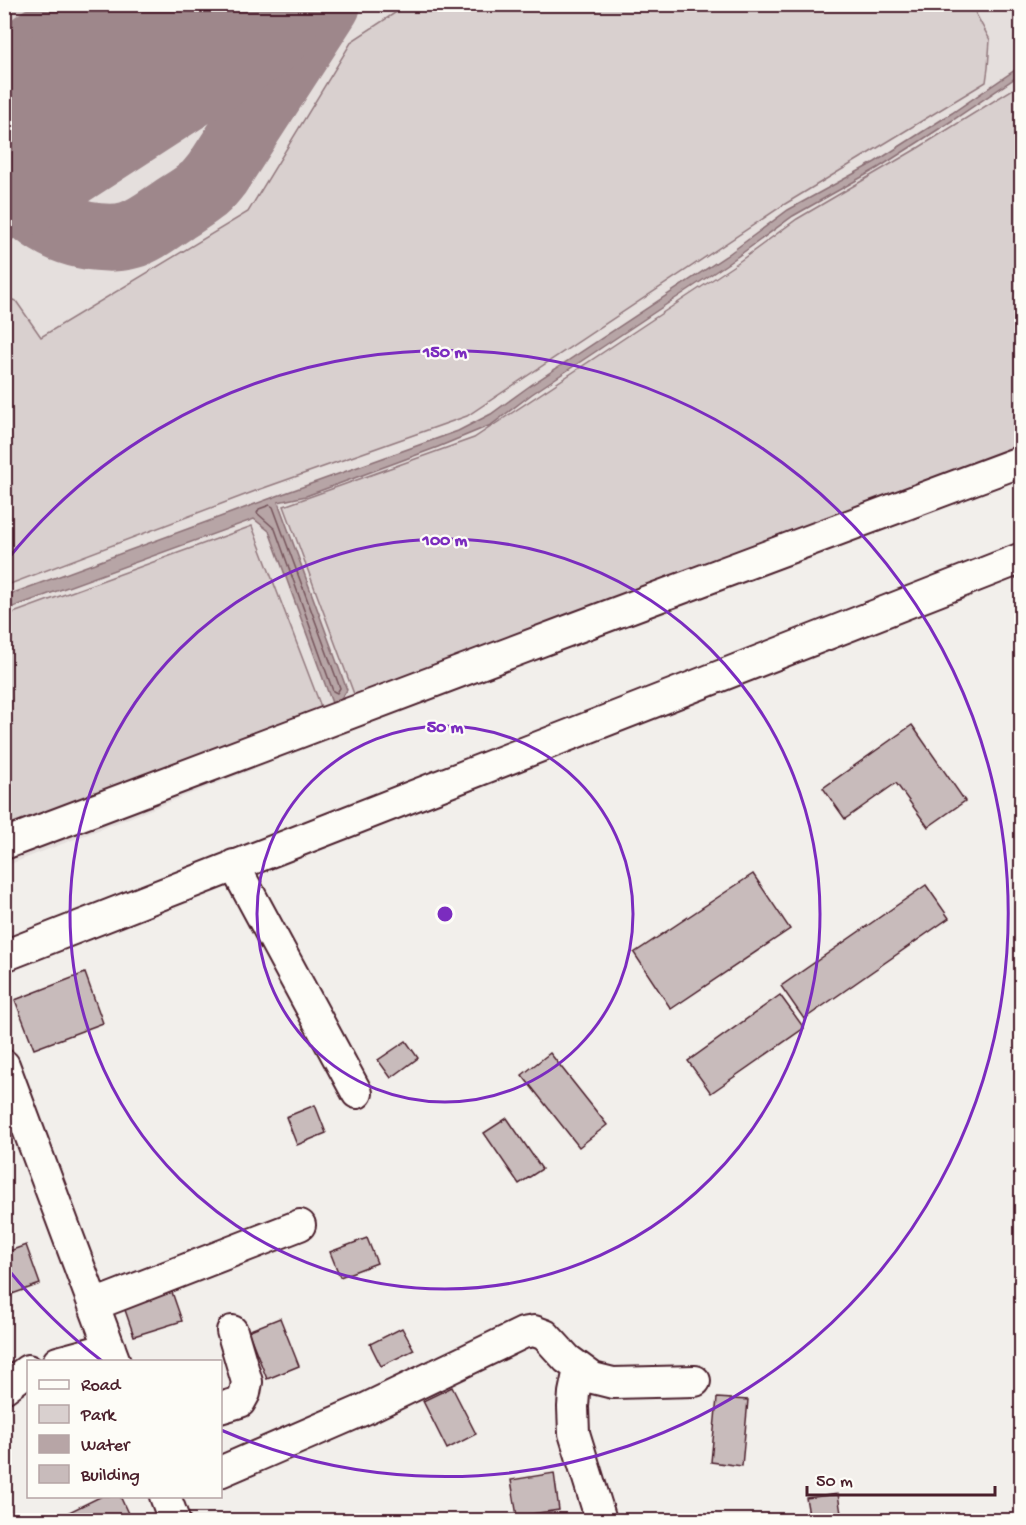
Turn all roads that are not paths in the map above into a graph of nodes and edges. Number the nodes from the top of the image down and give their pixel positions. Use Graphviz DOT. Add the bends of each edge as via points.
graph roads {
  1 [pos="1022,461"];
  2 [pos="1022,558"];
  3 [pos="4,844"];
  4 [pos="234,865"];
  5 [pos="4,956"];
  6 [pos="4,1065"];
  7 [pos="357,1093"];
  8 [pos="300,1225"];
  9 [pos="94,1305"];
  10 [pos="232,1331"];
  11 [pos="112,1355"];
  12 [pos="73,1360"];
  13 [pos="579,1369"];
  14 [pos="27,1371"];
  15 [pos="695,1381"];
  16 [pos="4,1388"];
  17 [pos="222,1407"];
  18 [pos="222,1471"];
  19 [pos="165,1498"];
  20 [pos="174,1521"];
  21 [pos="601,1521"];
  1 -- 3 [label="street"];
  2 -- 4 [label="street"];
  4 -- 5 [label="street"];
  4 -- 7 [label="street"];
  6 -- 9 [label="street"];
  8 -- 9 [label="street"];
  9 -- 11 [label="street"];
  10 -- 17 [label="street" via="247,1382 240,1402"];
  11 -- 12 [label="street"];
  13 -- 15 [label="street" via="613,1383"];
  13 -- 18 [label="street" via="545,1335 523,1333 363,1410"];
  13 -- 21 [label="street" via="574,1393 574,1433"];
  14 -- 16 [label="street"];
  19 -- 20 [label="street"];
}
